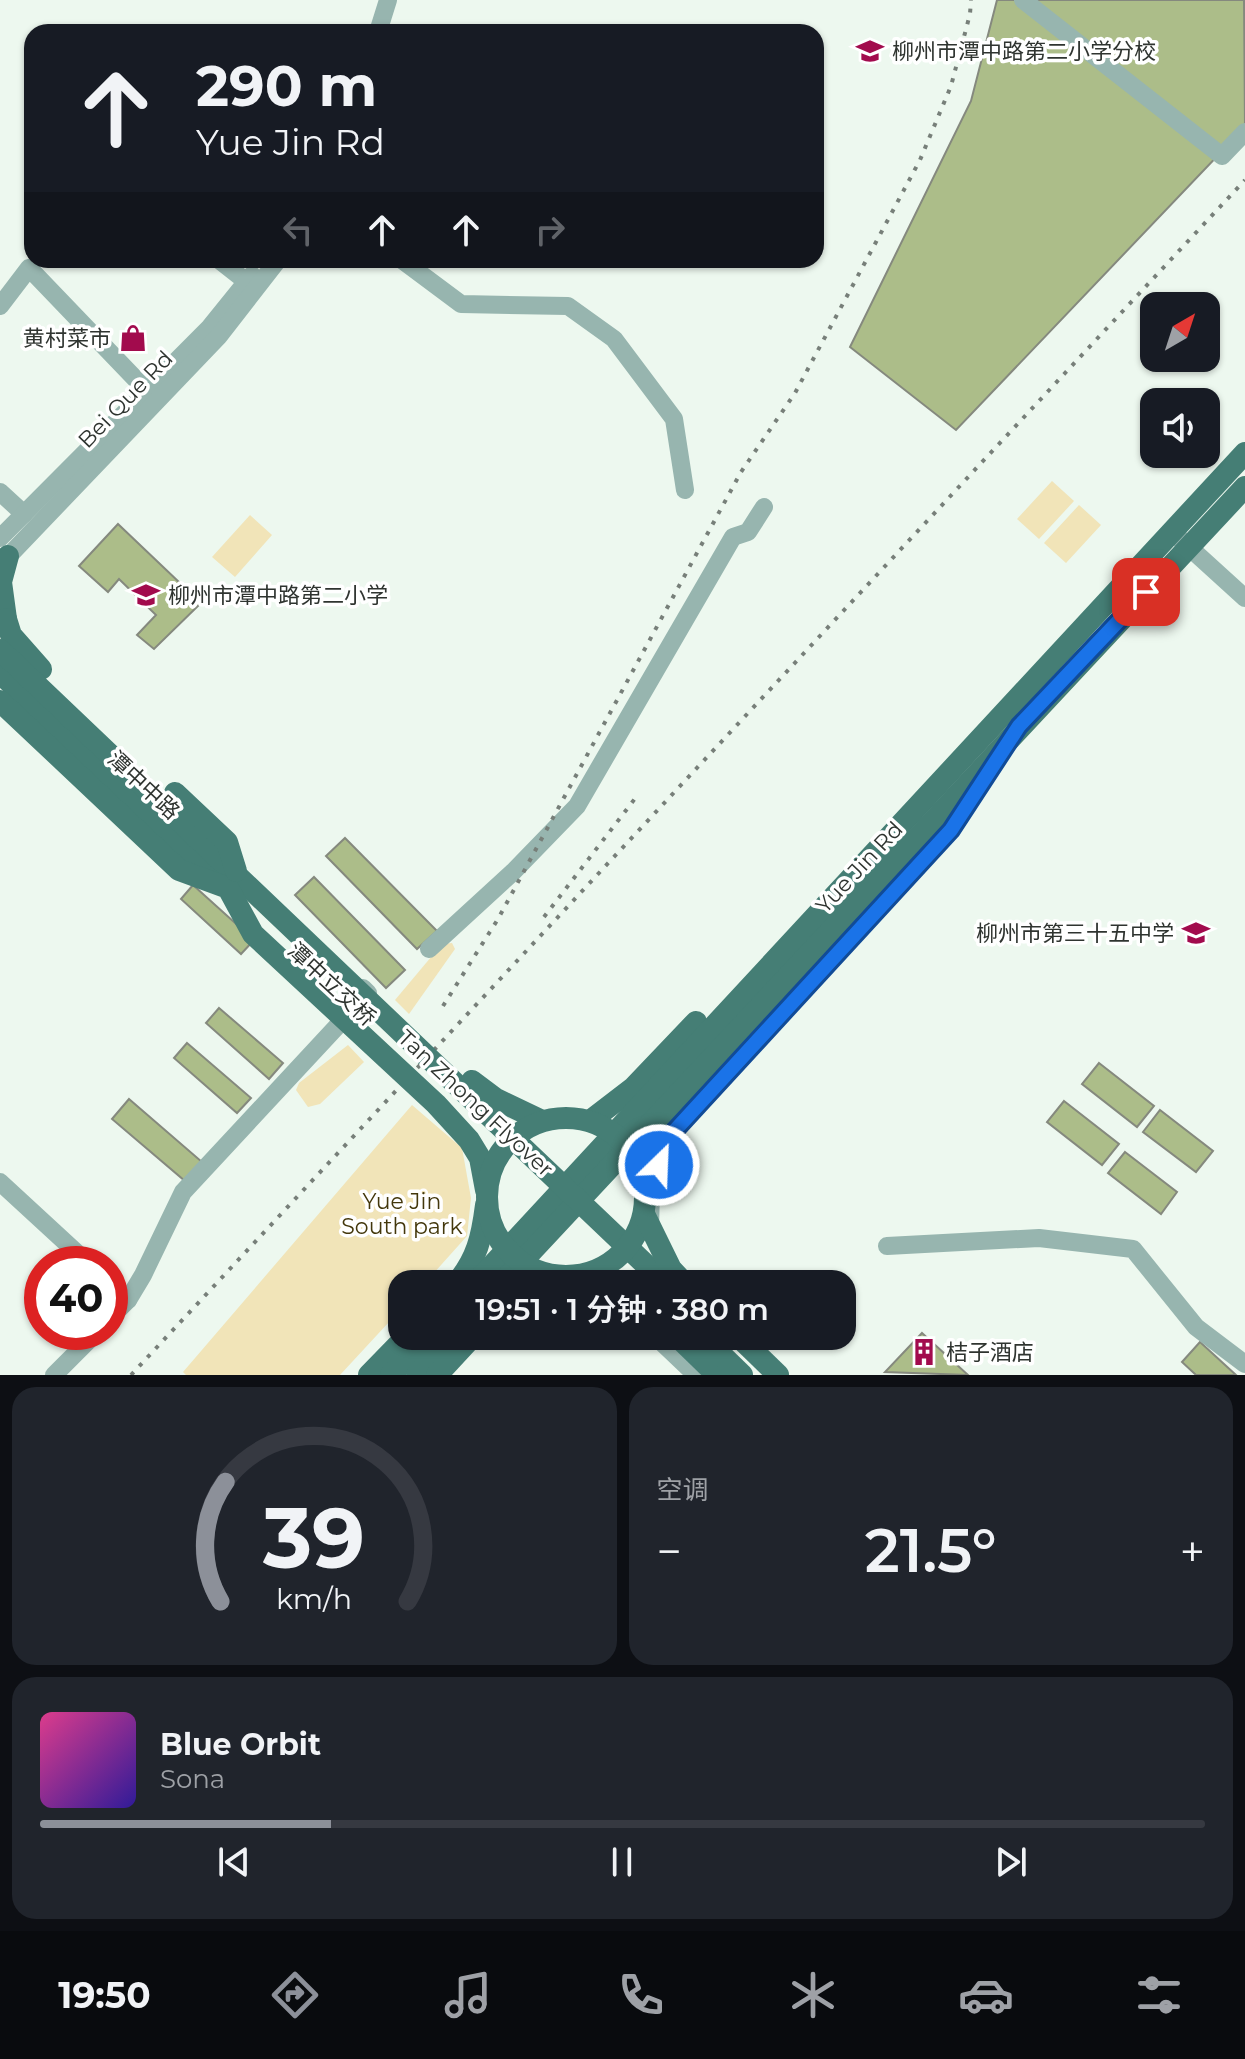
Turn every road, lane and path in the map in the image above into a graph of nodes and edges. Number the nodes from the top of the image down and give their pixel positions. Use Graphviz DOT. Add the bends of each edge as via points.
graph roads {
  1 [pos="388,0"];
  2 [pos="400,0"];
  3 [pos="1023,0"];
  4 [pos="380,24"];
  5 [pos="392,24"];
  6 [pos="1245,132"];
  7 [pos="229,268"];
  8 [pos="257,268"];
  9 [pos="272,268"];
  10 [pos="413,268"];
  11 [pos="247,282"];
  12 [pos="0,306"];
  13 [pos="147,391"];
  14 [pos="1245,453"];
  15 [pos="1245,487"];
  16 [pos="685,490"];
  17 [pos="0,492"];
  18 [pos="764,507"];
  19 [pos="24,514"];
  20 [pos="1172,532"];
  21 [pos="1189,548"];
  22 [pos="3,553"];
  23 [pos="1245,598"];
  24 [pos="3,630"];
  25 [pos="0,650"];
  26 [pos="0,673"];
  27 [pos="0,690"];
  28 [pos="0,701"];
  29 [pos="1011,718"];
  30 [pos="233,882"];
  31 [pos="264,892"];
  32 [pos="242,914"];
  33 [pos="285,923"];
  34 [pos="429,949"];
  35 [pos="349,1013"];
  36 [pos="542,1121"];
  37 [pos="590,1121"];
  38 [pos="643,1177"];
  39 [pos="0,1182"];
  40 [pos="486,1197"];
  41 [pos="644,1214"];
  42 [pos="69,1246"];
  43 [pos="887,1246"];
  44 [pos="468,1270"];
  45 [pos="488,1270"];
  46 [pos="514,1270"];
  47 [pos="534,1270"];
  48 [pos="597,1270"];
  49 [pos="635,1270"];
  50 [pos="651,1270"];
  51 [pos="665,1270"];
  52 [pos="672,1270"];
  53 [pos="128,1300"];
  54 [pos="79,1350"];
  55 [pos="393,1350"];
  56 [pos="414,1350"];
  57 [pos="440,1350"];
  58 [pos="460,1350"];
  59 [pos="470,1350"];
  60 [pos="670,1350"];
  61 [pos="691,1350"];
  62 [pos="716,1350"];
  63 [pos="734,1350"];
  64 [pos="743,1350"];
  65 [pos="752,1350"];
  66 [pos="1245,1364"];
  67 [pos="54,1375"];
  68 [pos="369,1375"];
  69 [pos="391,1375"];
  70 [pos="417,1375"];
  71 [pos="437,1375"];
  72 [pos="447,1375"];
  73 [pos="696,1375"];
  74 [pos="717,1375"];
  75 [pos="742,1375"];
  76 [pos="760,1375"];
  77 [pos="769,1375"];
  78 [pos="778,1375"];
  1 -- 4 [label="street"];
  2 -- 5 [label="street"];
  3 -- 6 [label="street" via="1222,156"];
  7 -- 11 [label="street"];
  8 -- 11 [label="street, Bei Que Rd"];
  9 -- 22 [label="street, Bei Que Rd" via="219,336"];
  10 -- 16 [label="street" via="461,304 568,306 614,339 674,419"];
  11 -- 13 [label="street, Bei Que Rd"];
  12 -- 13 [label="street" via="29,268"];
  13 -- 19 [label="street, Bei Que Rd"];
  14 -- 20 [label="main road, Yue Jin Rd"];
  15 -- 21 [label="main road, Yue Jin Rd"];
  17 -- 19 [label="street"];
  18 -- 34 [label="street" via="748,532 733,537 577,806"];
  19 -- 22 [label="street, Bei Que Rd"];
  20 -- 21 [label="street"];
  20 -- 29 [label="main road, Yue Jin Rd"];
  21 -- 23 [label="street"];
  21 -- 29 [label="main road, Yue Jin Rd"];
  22 -- 24 [label="main road"];
  24 -- 30 [label="main road, bridge" via="227,842"];
  24 -- 31 [label="street"];
  25 -- 30 [label="main road, 潭中中路, bridge"];
  26 -- 30 [label="main road, 潭中中路"];
  27 -- 32 [label="street"];
  28 -- 30 [label="main road, bridge" via="179,870"];
  29 -- 37 [label="main road" via="922,779 633,1088"];
  29 -- 38 [label="main road" via="960,811 666,1127"];
  29 -- 45 [label="main road, Yue Jin Rd"];
  29 -- 46 [label="main road, Yue Jin Rd"];
  29 -- 51 [label="street" via="951,830 667,1139 651,1192 649,1240"];
  30 -- 33 [label="main road, 潭中中路, bridge"];
  30 -- 36 [label="main road, bridge" via="274,894 481,1089"];
  30 -- 40 [label="main road, bridge" via="253,934 469,1140 480,1158"];
  30 -- 49 [label="main road, 潭中立交桥, bridge"];
  31 -- 32 [label="street"];
  31 -- 35 [label="street" via="368,993"];
  32 -- 35 [label="street"];
  33 -- 50 [label="main road, Tan Zhong Flyover, bridge"];
  35 -- 53 [label="street" via="183,1192"];
  36 -- 37 [label="main road, bridge"];
  36 -- 40 [label="main road, bridge" via="504,1147 495,1160"];
  37 -- 38 [label="main road, bridge" via="623,1142"];
  38 -- 41 [label="main road, bridge"];
  39 -- 42 [label="street"];
  40 -- 44 [label="main road" via="480,1247"];
  40 -- 47 [label="main road, bridge" via="495,1233 512,1256"];
  41 -- 48 [label="main road, bridge" via="622,1254"];
  41 -- 52 [label="main road, bridge"];
  43 -- 66 [label="street" via="1039,1238 1133,1249 1196,1327"];
  54 -- 67 [label="street"];
  55 -- 68 [label="main road"];
  56 -- 69 [label="main road"];
  57 -- 70 [label="main road"];
  58 -- 71 [label="main road"];
  59 -- 72 [label="street"];
  60 -- 73 [label="street"];
  61 -- 74 [label="main road"];
  62 -- 75 [label="main road"];
  63 -- 76 [label="main road"];
  64 -- 77 [label="street"];
  65 -- 78 [label="main road"];
}
